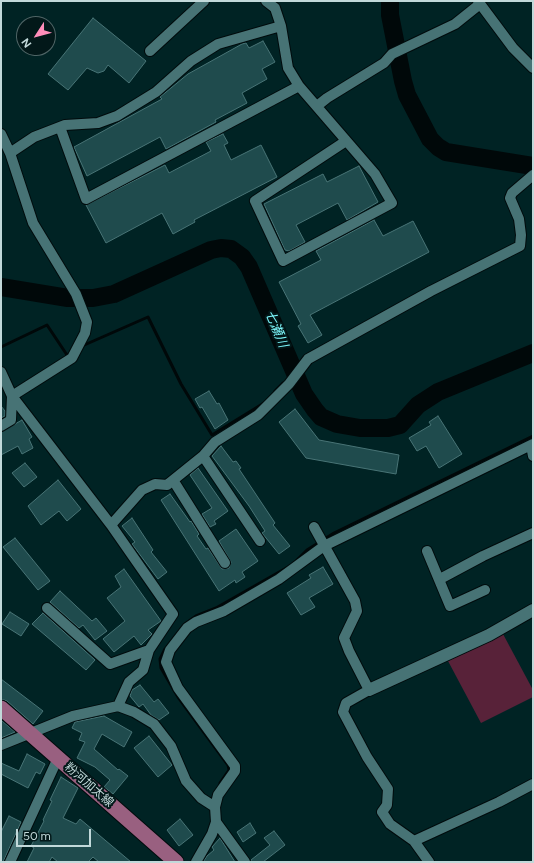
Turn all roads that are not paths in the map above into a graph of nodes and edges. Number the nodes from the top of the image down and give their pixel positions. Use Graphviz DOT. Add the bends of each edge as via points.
graph roads {
  1 [pos="204,1"];
  2 [pos="266,1"];
  3 [pos="479,2"];
  4 [pos="281,26"];
  5 [pos="150,51"];
  6 [pos="533,68"];
  7 [pos="299,86"];
  8 [pos="323,101"];
  9 [pos="60,127"];
  10 [pos="1,134"];
  11 [pos="346,141"];
  12 [pos="6,148"];
  13 [pos="533,175"];
  14 [pos="1,372"];
  15 [pos="12,396"];
  16 [pos="1,426"];
  17 [pos="532,444"];
  18 [pos="203,456"];
  19 [pos="533,456"];
  20 [pos="173,480"];
  21 [pos="111,525"];
  22 [pos="314,527"];
  23 [pos="533,532"];
  24 [pos="260,541"];
  25 [pos="323,545"];
  26 [pos="427,551"];
  27 [pos="224,563"];
  28 [pos="440,579"];
  29 [pos="485,590"];
  30 [pos="47,608"];
  31 [pos="533,610"];
  32 [pos="149,650"];
  33 [pos="369,690"];
  34 [pos="118,706"];
  35 [pos="1,708"];
  36 [pos="30,733"];
  37 [pos="1,745"];
  38 [pos="58,758"];
  39 [pos="532,787"];
  40 [pos="215,807"];
  41 [pos="216,822"];
  42 [pos="414,841"];
  43 [pos="10,862"];
  44 [pos="176,862"];
  45 [pos="196,862"];
  46 [pos="245,862"];
  47 [pos="429,862"];
  1 -- 5 [label="street"];
  2 -- 4 [label="street" via="275,8"];
  3 -- 6 [label="street" via="513,48"];
  3 -- 8 [label="street" via="455,24 395,52 384,64"];
  4 -- 7 [label="street" via="288,68"];
  4 -- 9 [label="street" via="218,44 191,61 156,92 117,116 98,123"];
  7 -- 8 [label="street"];
  7 -- 9 [label="street" via="86,199"];
  8 -- 11 [label="street"];
  9 -- 12 [label="street"];
  10 -- 12 [label="street"];
  11 -- 11 [label="street" via="255,201 283,261 392,203 375,174"];
  12 -- 15 [label="street" via="33,223 76,294 87,322 86,333 72,358"];
  13 -- 18 [label="street" via="512,193 510,198 519,219 520,246 431,291 308,359 289,384 258,415 215,442"];
  14 -- 15 [label="street"];
  15 -- 16 [label="street" via="11,420"];
  15 -- 21 [label="street"];
  17 -- 19 [label="street"];
  17 -- 25 [label="street"];
  18 -- 20 [label="street"];
  18 -- 24 [label="street"];
  20 -- 21 [label="street" via="167,485 155,484 142,490"];
  20 -- 27 [label="street"];
  21 -- 32 [label="street" via="173,614"];
  22 -- 25 [label="street"];
  23 -- 28 [label="street"];
  25 -- 33 [label="street" via="355,601 357,611 344,638"];
  25 -- 40 [label="street" via="279,579 187,628 170,650 166,662 169,672 235,766 235,771 218,795"];
  26 -- 28 [label="street"];
  28 -- 29 [label="street" via="450,606"];
  30 -- 32 [label="street" via="110,664"];
  31 -- 33 [label="street" via="489,635"];
  32 -- 34 [label="street" via="143,670 129,682"];
  33 -- 42 [label="street" via="346,703 343,712 367,758 388,789 387,805 382,812 390,824"];
  34 -- 36 [label="street" via="73,716"];
  34 -- 40 [label="street" via="154,724 171,746 186,781 200,798"];
  35 -- 36 [label="main road, 粉河加太線"];
  36 -- 37 [label="street"];
  36 -- 38 [label="main road, 粉河加太線"];
  38 -- 43 [label="street"];
  38 -- 44 [label="main road, 粉河加太線"];
  39 -- 42 [label="street"];
  40 -- 41 [label="street"];
  41 -- 45 [label="street"];
  41 -- 46 [label="street"];
  42 -- 47 [label="street"];
}
